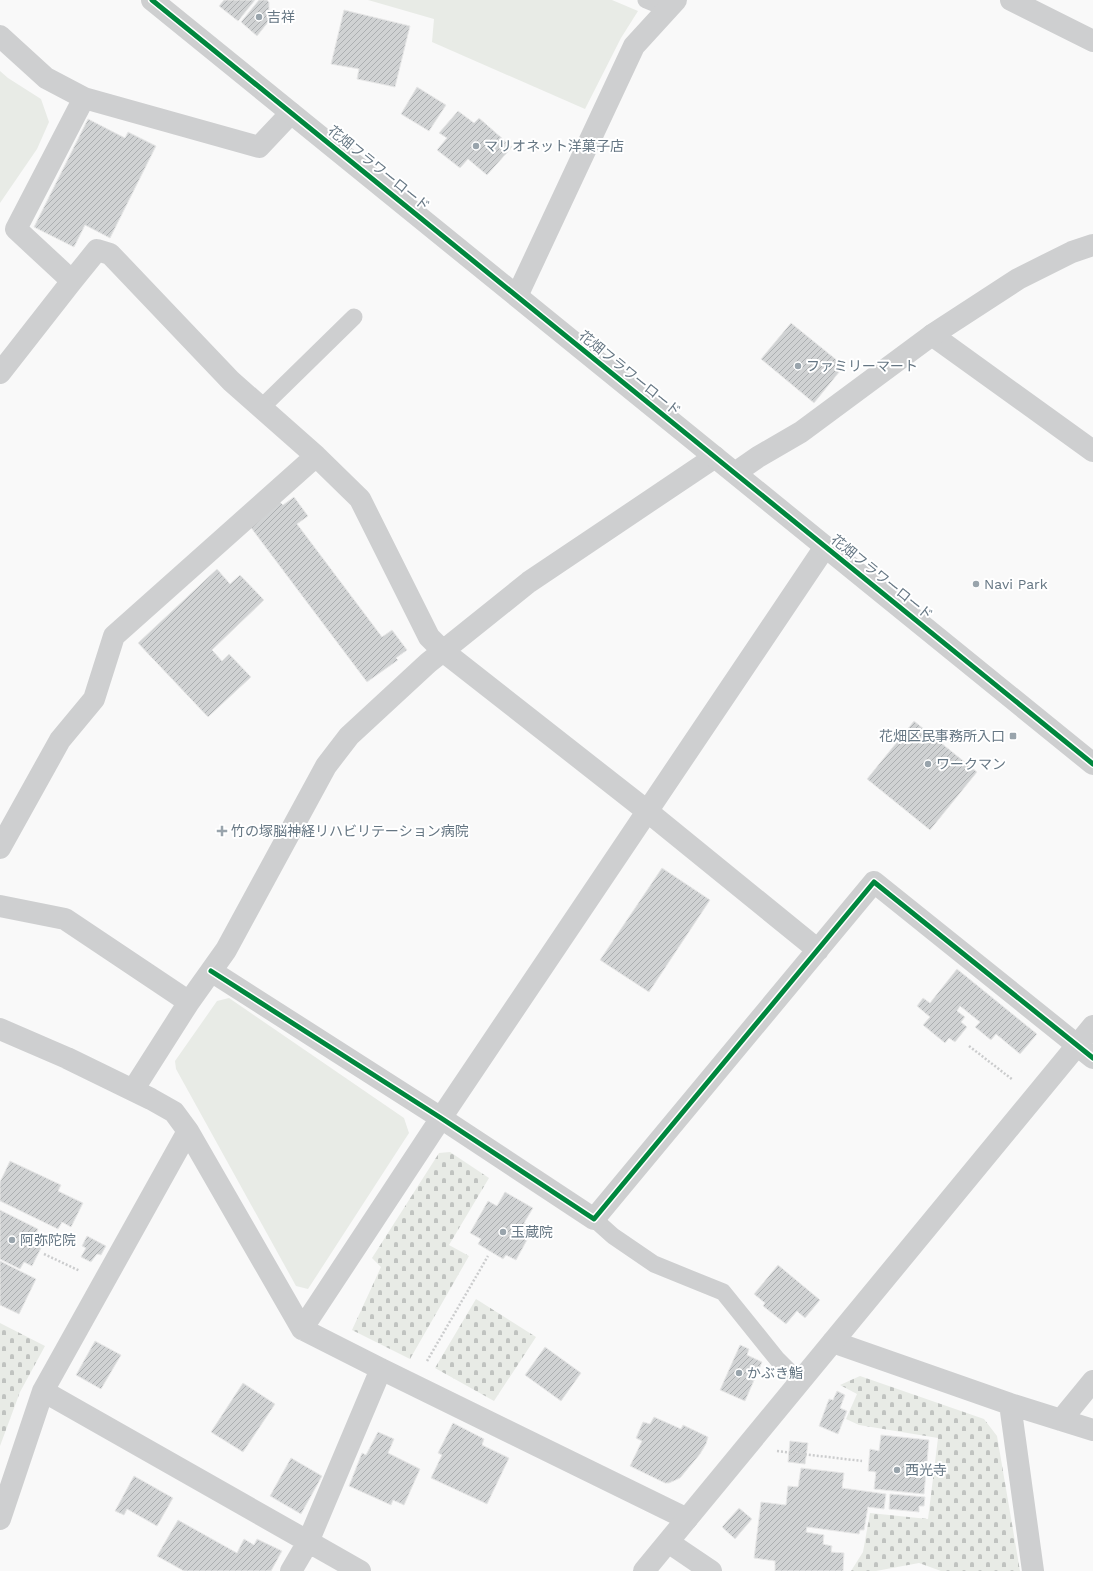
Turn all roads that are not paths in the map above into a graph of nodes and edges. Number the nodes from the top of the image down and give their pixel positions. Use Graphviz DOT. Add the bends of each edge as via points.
graph roads {
  1 [pos="152,0"];
  2 [pos="646,0"];
  3 [pos="1011,0"];
  4 [pos="672,5"];
  5 [pos="0,36"];
  6 [pos="1093,42"];
  7 [pos="84,98"];
  8 [pos="291,113"];
  9 [pos="1093,245"];
  10 [pos="72,281"];
  11 [pos="517,296"];
  12 [pos="354,317"];
  13 [pos="932,335"];
  14 [pos="0,373"];
  15 [pos="262,407"];
  16 [pos="1093,451"];
  17 [pos="316,456"];
  18 [pos="715,457"];
  19 [pos="735,473"];
  20 [pos="826,547"];
  21 [pos="443,651"];
  22 [pos="1093,764"];
  23 [pos="647,812"];
  24 [pos="0,848"];
  25 [pos="0,906"];
  26 [pos="818,950"];
  27 [pos="211,971"];
  28 [pos="189,1002"];
  29 [pos="1093,1026"];
  30 [pos="0,1029"];
  31 [pos="1085,1051"];
  32 [pos="133,1090"];
  33 [pos="442,1118"];
  34 [pos="188,1131"];
  35 [pos="594,1219"];
  36 [pos="302,1329"];
  37 [pos="833,1342"];
  38 [pos="381,1369"];
  39 [pos="799,1381"];
  40 [pos="1093,1381"];
  41 [pos="43,1391"];
  42 [pos="1010,1404"];
  43 [pos="1061,1420"];
  44 [pos="1093,1430"];
  45 [pos="0,1519"];
  46 [pos="687,1519"];
  47 [pos="308,1542"];
  48 [pos="668,1542"];
  49 [pos="291,1571"];
  50 [pos="360,1571"];
  51 [pos="644,1571"];
  52 [pos="711,1571"];
  53 [pos="1033,1571"];
  1 -- 8 [label="street, 花畑フラワーロード"];
  2 -- 4 [label="lane"];
  3 -- 6 [label="street"];
  4 -- 11 [label="street" via="634,46"];
  5 -- 7 [label="street" via="46,78"];
  7 -- 8 [label="street" via="259,147"];
  7 -- 10 [label="street" via="16,229"];
  8 -- 11 [label="street, 花畑フラワーロード"];
  9 -- 13 [label="street" via="1072,252 1018,279"];
  10 -- 14 [label="street"];
  10 -- 15 [label="street" via="98,250 110,254 231,381"];
  11 -- 18 [label="street, 花畑フラワーロード"];
  12 -- 15 [label="lane"];
  13 -- 16 [label="street"];
  13 -- 19 [label="street" via="801,432"];
  15 -- 17 [label="street"];
  17 -- 21 [label="street" via="360,499 429,637"];
  17 -- 24 [label="street" via="114,636 94,699 60,740"];
  18 -- 19 [label="street, 花畑フラワーロード"];
  18 -- 21 [label="street" via="529,582"];
  19 -- 20 [label="street, 花畑フラワーロード"];
  20 -- 22 [label="street, 花畑フラワーロード"];
  20 -- 23 [label="street"];
  21 -- 23 [label="street"];
  21 -- 27 [label="street" via="349,736 326,766 226,950"];
  23 -- 26 [label="street"];
  23 -- 33 [label="street"];
  25 -- 28 [label="street" via="65,919"];
  26 -- 31 [label="street" via="874,882"];
  26 -- 35 [label="street"];
  27 -- 28 [label="street"];
  27 -- 33 [label="street"];
  28 -- 32 [label="street"];
  29 -- 31 [label="street"];
  30 -- 32 [label="street"];
  31 -- 37 [label="street" via="1034,1096"];
  32 -- 34 [label="street" via="174,1112"];
  33 -- 35 [label="street"];
  33 -- 36 [label="street"];
  34 -- 36 [label="street"];
  34 -- 41 [label="street"];
  35 -- 39 [label="lane" via="613,1236 654,1264 723,1292 777,1359"];
  36 -- 38 [label="street"];
  37 -- 39 [label="street"];
  37 -- 42 [label="street"];
  38 -- 46 [label="street"];
  38 -- 47 [label="street"];
  39 -- 46 [label="street"];
  40 -- 43 [label="street"];
  41 -- 45 [label="street"];
  41 -- 47 [label="street"];
  42 -- 43 [label="street"];
  42 -- 53 [label="street"];
  43 -- 44 [label="street"];
  46 -- 48 [label="street"];
  47 -- 49 [label="street"];
  47 -- 50 [label="street"];
  48 -- 51 [label="street"];
  48 -- 52 [label="street"];
}
